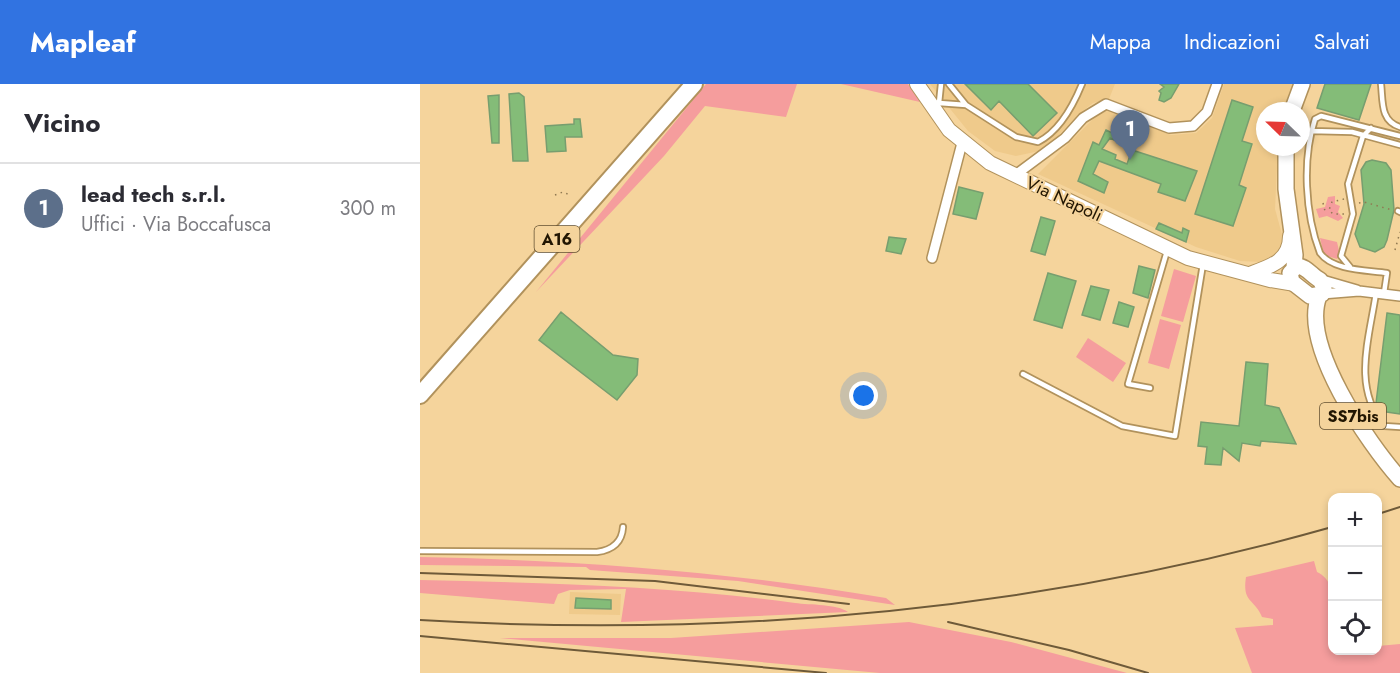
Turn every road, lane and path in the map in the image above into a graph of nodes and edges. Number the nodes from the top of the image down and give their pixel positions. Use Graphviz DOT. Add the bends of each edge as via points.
graph roads {
  1 [pos="680,84"];
  2 [pos="694,84"];
  3 [pos="917,84"];
  4 [pos="941,84"];
  5 [pos="949,84"];
  6 [pos="1083,84"];
  7 [pos="1217,84"];
  8 [pos="1302,84"];
  9 [pos="1381,84"];
  10 [pos="1295,102"];
  11 [pos="936,105"];
  12 [pos="966,105"];
  13 [pos="1310,118"];
  14 [pos="1315,119"];
  15 [pos="1400,127"];
  16 [pos="1371,128"];
  17 [pos="1311,131"];
  18 [pos="1400,137"];
  19 [pos="1379,138"];
  20 [pos="962,143"];
  21 [pos="1400,145"];
  22 [pos="1286,156"];
  23 [pos="1014,176"];
  24 [pos="555,195"];
  25 [pos="570,195"];
  26 [pos="1350,198"];
  27 [pos="1364,202"];
  28 [pos="1323,203"];
  29 [pos="1290,210"];
  30 [pos="1329,210"];
  31 [pos="1397,211"];
  32 [pos="1339,215"];
  33 [pos="1290,228"];
  34 [pos="1400,232"];
  35 [pos="1168,248"];
  36 [pos="1395,250"];
  37 [pos="932,258"];
  38 [pos="1203,262"];
  39 [pos="1350,267"];
  40 [pos="1246,272"];
  41 [pos="1307,281"];
  42 [pos="1359,291"];
  43 [pos="1380,293"];
  44 [pos="1400,296"];
  45 [pos="1023,374"];
  46 [pos="420,379"];
  47 [pos="1150,388"];
  48 [pos="420,395"];
  49 [pos="1400,428"];
  50 [pos="1400,479"];
  51 [pos="623,527"];
  52 [pos="420,551"];
  1 -- 46 [label="highway, A16"];
  2 -- 48 [label="highway, A16"];
  3 -- 11 [label="main road, Via Napoli"];
  4 -- 11 [label="lane"];
  5 -- 12 [label="lane"];
  6 -- 12 [label="lane" via="1059,125 1038,142 1016,137"];
  7 -- 23 [label="street" via="1207,112 1193,126 1169,128 1106,104 1083,118 1065,138"];
  8 -- 10 [label="main road"];
  9 -- 15 [label="lane" via="1386,118"];
  11 -- 12 [label="lane"];
  11 -- 20 [label="main road, Via Napoli"];
  13 -- 14 [label="lane"];
  14 -- 16 [label="lane" via="1330,117"];
  14 -- 17 [label="lane"];
  16 -- 18 [label="lane"];
  16 -- 26 [label="lane" via="1363,136 1348,184"];
  17 -- 19 [label="lane" via="1352,132"];
  17 -- 39 [label="lane" via="1306,171 1317,247 1326,261"];
  18 -- 19 [label="lane"];
  19 -- 21 [label="lane"];
  20 -- 23 [label="main road, Via Napoli"];
  20 -- 37 [label="street"];
  22 -- 29 [label="main road, SS7bis"];
  23 -- 35 [label="main road, Via Napoli"];
  24 -- 25 [label="path"];
  26 -- 30 [label="path" via="1332,202"];
  26 -- 39 [label="lane" via="1353,214 1341,256"];
  27 -- 31 [label="path"];
  28 -- 30 [label="path" via="1325,211"];
  29 -- 33 [label="main road, SS7bis"];
  29 -- 41 [label="main road, SS7bis"];
  30 -- 32 [label="path"];
  33 -- 40 [label="main road" via="1290,243 1283,258 1274,265"];
  33 -- 41 [label="main road, SS7bis" via="1295,255"];
  34 -- 36 [label="path"];
  35 -- 38 [label="main road, Via Napoli"];
  35 -- 47 [label="lane" via="1128,384"];
  38 -- 40 [label="main road, Via Napoli"];
  38 -- 45 [label="lane" via="1175,436 1122,426"];
  39 -- 43 [label="lane" via="1387,273"];
  40 -- 41 [label="main road, Via Napoli"];
  41 -- 42 [label="street, Via Napoli"];
  41 -- 42 [label="street, Via Napoli" via="1335,282"];
  41 -- 50 [label="main road, SS7bis" via="1331,372 1369,441"];
  42 -- 43 [label="street, Via Napoli"];
  43 -- 44 [label="street, Via Napoli"];
  43 -- 49 [label="lane" via="1364,378 1371,410 1384,426"];
  51 -- 52 [label="lane" via="611,550 597,552"];
}
